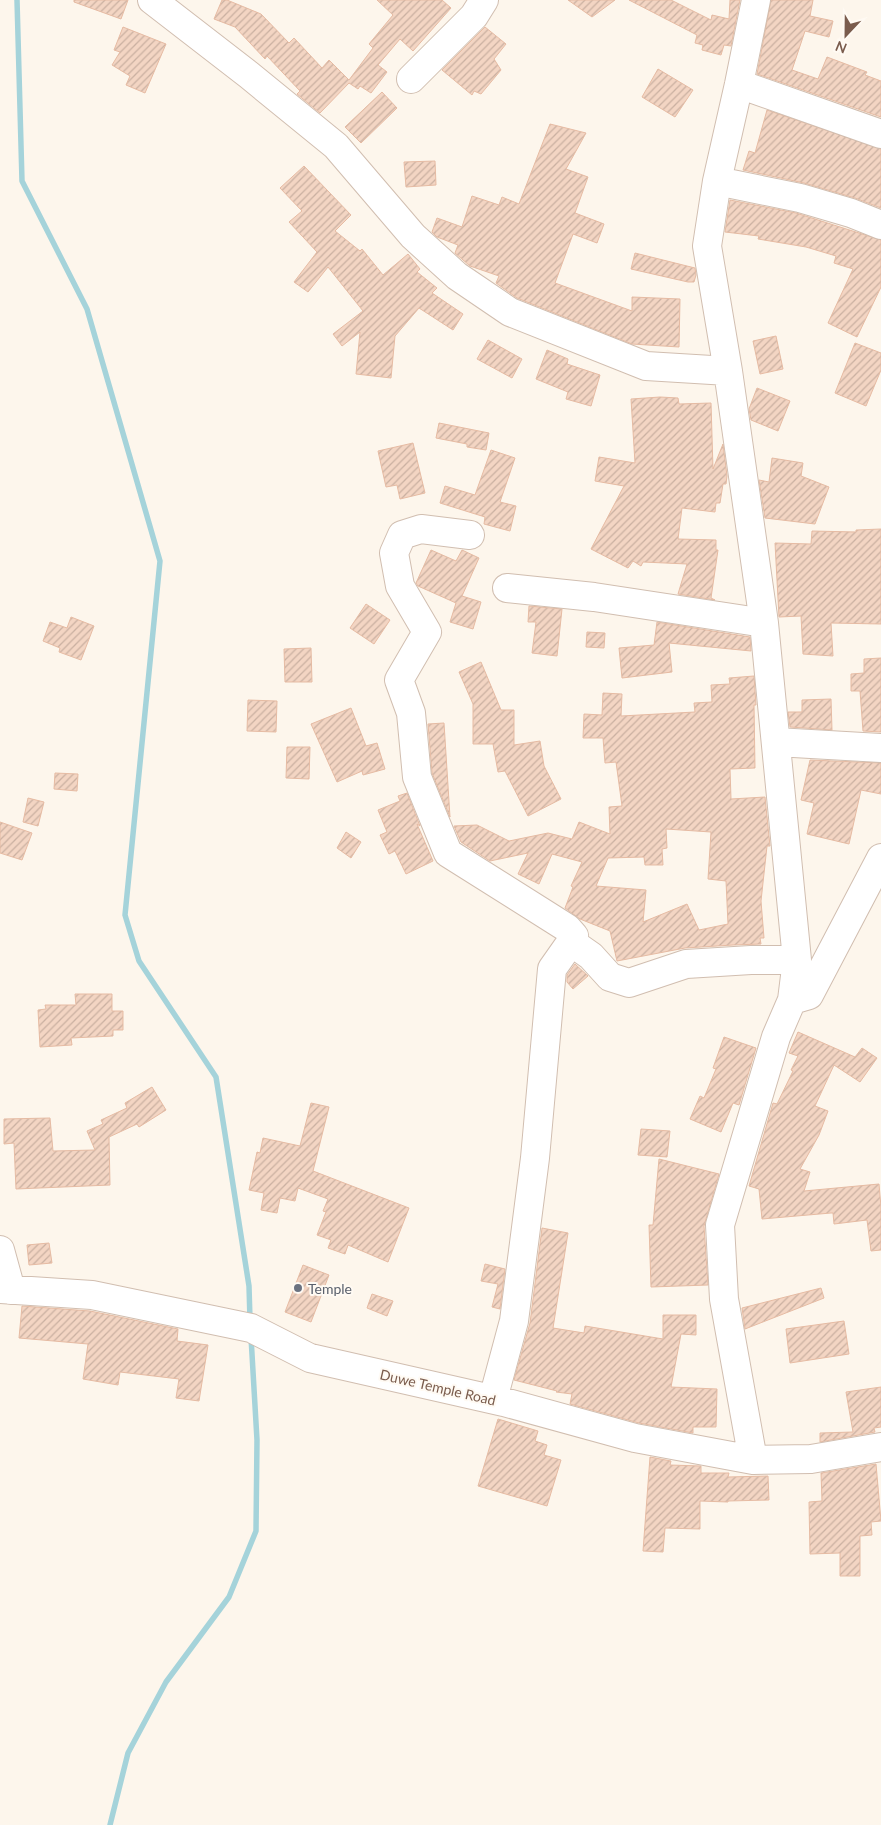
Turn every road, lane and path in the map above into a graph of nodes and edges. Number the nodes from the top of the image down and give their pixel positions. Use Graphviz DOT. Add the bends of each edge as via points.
graph roads {
  1 [pos="152,0"];
  2 [pos="756,0"];
  3 [pos="473,5"];
  4 [pos="411,79"];
  5 [pos="739,84"];
  6 [pos="881,134"];
  7 [pos="717,181"];
  8 [pos="881,225"];
  9 [pos="728,371"];
  10 [pos="470,535"];
  11 [pos="507,588"];
  12 [pos="764,623"];
  13 [pos="776,742"];
  14 [pos="881,748"];
  15 [pos="881,858"];
  16 [pos="571,942"];
  17 [pos="798,960"];
  18 [pos="792,1000"];
  19 [pos="0,1250"];
  20 [pos="6,1290"];
  21 [pos="493,1399"];
  22 [pos="881,1447"];
  23 [pos="753,1460"];
  1 -- 9 [label="street" via="336,146 412,236 457,276 510,312 646,366"];
  2 -- 5 [label="street"];
  3 -- 4 [label="street"];
  5 -- 6 [label="street"];
  5 -- 7 [label="street"];
  7 -- 8 [label="street" via="800,198"];
  7 -- 9 [label="street" via="707,246"];
  9 -- 12 [label="street"];
  10 -- 16 [label="street" via="421,529 402,535 394,553 400,586 427,632 399,680 411,713 417,778 448,853 567,928 574,936"];
  11 -- 12 [label="street" via="594,597"];
  12 -- 13 [label="street"];
  13 -- 14 [label="street"];
  13 -- 17 [label="street"];
  15 -- 18 [label="street" via="809,995"];
  16 -- 17 [label="street" via="591,956 610,977 629,983 686,964"];
  16 -- 21 [label="street" via="552,969 535,1158 514,1321"];
  17 -- 18 [label="street"];
  18 -- 23 [label="street" via="776,1037 720,1225 724,1299"];
  19 -- 20 [label="street"];
  20 -- 21 [label="street, Duwe Temple Road" via="92,1295 251,1328 310,1358"];
  21 -- 23 [label="street, Duwe Temple Road" via="634,1438"];
  22 -- 23 [label="street, Duwe Temple Road" via="811,1459"];
}
